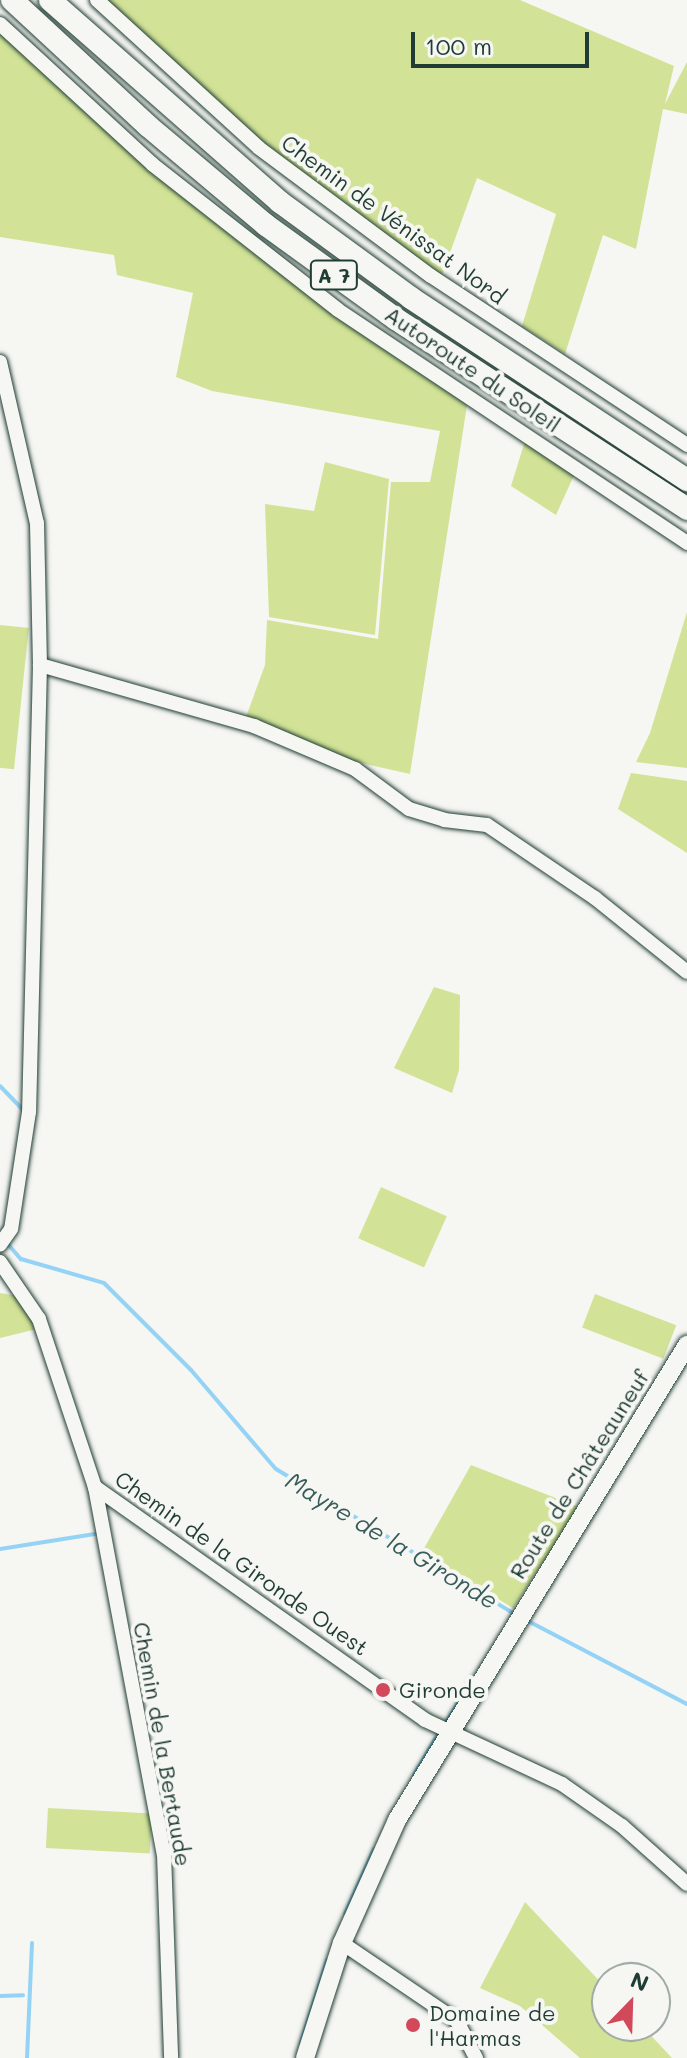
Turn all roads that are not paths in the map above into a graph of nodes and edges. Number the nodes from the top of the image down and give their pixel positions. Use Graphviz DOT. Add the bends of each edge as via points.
graph roads {
  1 [pos="12,0"];
  2 [pos="50,0"];
  3 [pos="97,0"];
  4 [pos="0,24"];
  5 [pos="0,362"];
  6 [pos="687,445"];
  7 [pos="687,480"];
  8 [pos="687,509"];
  9 [pos="687,543"];
  10 [pos="40,665"];
  11 [pos="687,972"];
  12 [pos="4,1241"];
  13 [pos="0,1262"];
  14 [pos="0,1288"];
  15 [pos="20,1291"];
  16 [pos="687,1345"];
  17 [pos="95,1487"];
  18 [pos="447,1733"];
  19 [pos="687,1884"];
  20 [pos="342,1943"];
  21 [pos="171,2058"];
  22 [pos="305,2058"];
  23 [pos="476,2058"];
  1 -- 8 [label="highway, Autoroute du Soleil / A 7" via="136,116 266,225 396,319"];
  2 -- 7 [label="highway, Autoroute du Soleil / A 7" via="280,202 411,298"];
  3 -- 6 [label="street, Chemin de Vénissat Nord" via="259,148 431,276"];
  4 -- 9 [label="street" via="152,164 338,310"];
  5 -- 10 [label="street" via="37,523"];
  10 -- 11 [label="street" via="174,699 254,726 367,776 409,809 487,825 584,889"];
  10 -- 12 [label="street" via="29,1112"];
  13 -- 15 [label="street, Chemin de la Gironde Ouest"];
  14 -- 15 [label="street"];
  15 -- 17 [label="street, Chemin de la Gironde Ouest" via="39,1319"];
  16 -- 18 [label="main road, Route de Châteauneuf"];
  17 -- 18 [label="street, Chemin de la Gironde Ouest"];
  17 -- 21 [label="street, Chemin de la Bertaude" via="164,1854"];
  18 -- 19 [label="street, Chemin de la Gironde Ouest" via="562,1784 622,1826"];
  18 -- 20 [label="main road, Route de Châteauneuf" via="397,1820"];
  20 -- 22 [label="main road, Route de Châteauneuf"];
  20 -- 23 [label="street" via="457,2021"];
}
